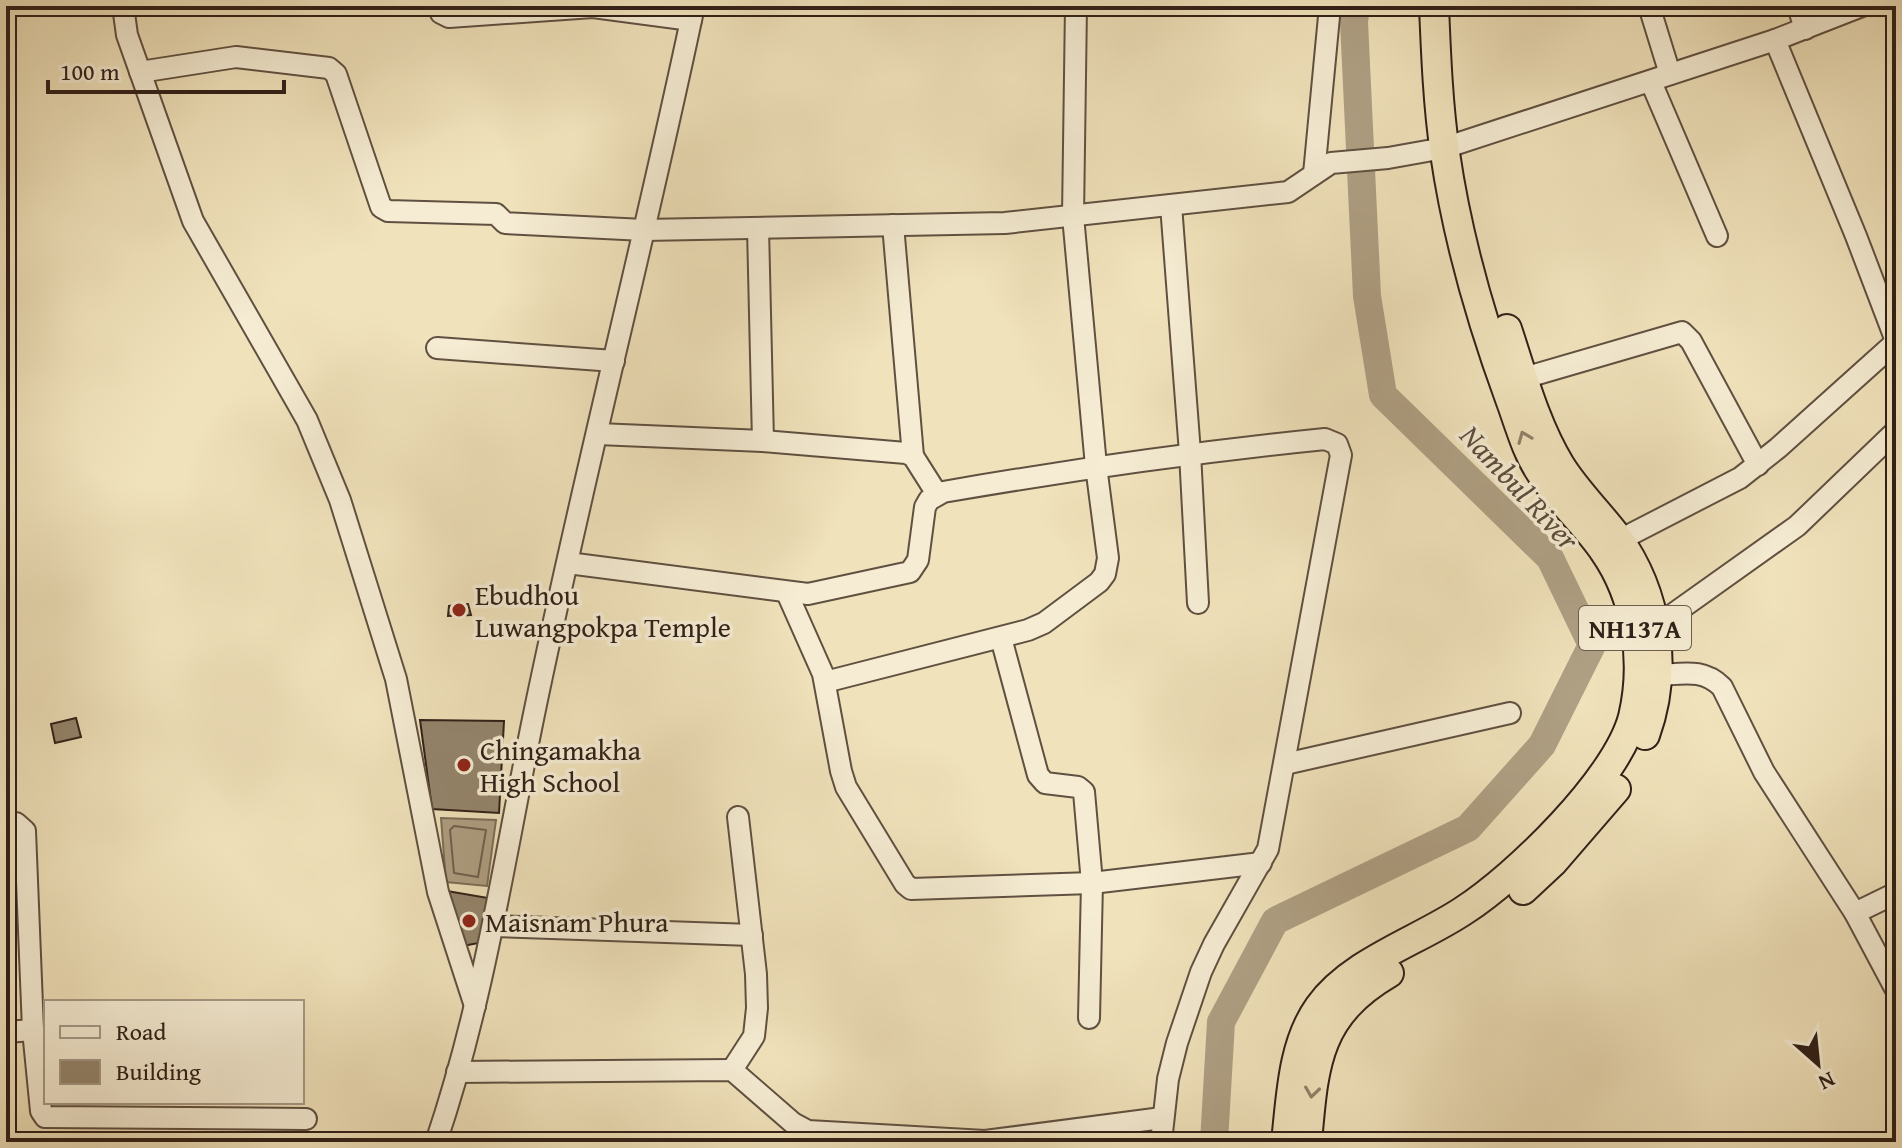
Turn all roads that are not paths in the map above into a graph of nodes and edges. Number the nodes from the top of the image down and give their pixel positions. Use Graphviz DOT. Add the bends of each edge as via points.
graph roads {
  1 [pos="123,6"];
  2 [pos="440,6"];
  3 [pos="1076,6"];
  4 [pos="1330,6"];
  5 [pos="1434,6"];
  6 [pos="1452,6"];
  7 [pos="1649,6"];
  8 [pos="1798,6"];
  9 [pos="1862,6"];
  10 [pos="692,13"];
  11 [pos="1805,29"];
  12 [pos="1775,40"];
  13 [pos="140,72"];
  14 [pos="1661,78"];
  15 [pos="1453,145"];
  16 [pos="1323,168"];
  17 [pos="1171,205"];
  18 [pos="1073,216"];
  19 [pos="893,225"];
  20 [pos="758,228"];
  21 [pos="644,230"];
  22 [pos="1717,236"];
  23 [pos="1896,342"];
  24 [pos="437,348"];
  25 [pos="614,361"];
  26 [pos="1524,378"];
  27 [pos="1896,431"];
  28 [pos="598,434"];
  29 [pos="763,441"];
  30 [pos="1190,453"];
  31 [pos="913,456"];
  32 [pos="1758,465"];
  33 [pos="1096,466"];
  34 [pos="937,494"];
  35 [pos="1611,545"];
  36 [pos="568,563"];
  37 [pos="787,593"];
  38 [pos="1198,603"];
  39 [pos="1655,627"];
  40 [pos="1001,638"];
  41 [pos="1658,675"];
  42 [pos="825,682"];
  43 [pos="1510,713"];
  44 [pos="1285,764"];
  45 [pos="738,817"];
  46 [pos="6,823"];
  47 [pos="1261,863"];
  48 [pos="1092,883"];
  49 [pos="1896,893"];
  50 [pos="1855,913"];
  51 [pos="493,926"];
  52 [pos="752,935"];
  53 [pos="1896,990"];
  54 [pos="475,1006"];
  55 [pos="1089,1018"];
  56 [pos="33,1030"];
  57 [pos="6,1032"];
  58 [pos="732,1070"];
  59 [pos="457,1072"];
  60 [pos="1162,1118"];
  61 [pos="306,1119"];
  62 [pos="436,1142"];
  63 [pos="1161,1142"];
  64 [pos="1286,1142"];
  65 [pos="1307,1142"];
  1 -- 13 [label="street"];
  2 -- 10 [label="street" via="449,17 593,7"];
  3 -- 18 [label="street"];
  4 -- 16 [label="street"];
  5 -- 15 [label="highway, NH137A"];
  6 -- 15 [label="highway, NH137A"];
  7 -- 14 [label="street"];
  8 -- 11 [label="street"];
  9 -- 11 [label="street"];
  10 -- 21 [label="street"];
  11 -- 12 [label="street"];
  12 -- 14 [label="street"];
  12 -- 23 [label="street"];
  13 -- 21 [label="street" via="236,57 329,68 336,74 385,210 496,214 505,223"];
  13 -- 54 [label="street" via="193,221 307,420 340,500 396,679 438,892"];
  14 -- 15 [label="street"];
  14 -- 22 [label="street"];
  15 -- 16 [label="street"];
  15 -- 26 [label="highway, NH137A"];
  35 -- 15 [label="highway, NH137A, one-way" via="1561,502 1526,443 1471,275"];
  16 -- 17 [label="street" via="1288,192"];
  17 -- 18 [label="street"];
  17 -- 30 [label="street"];
  18 -- 19 [label="street"];
  18 -- 33 [label="street"];
  19 -- 20 [label="street"];
  19 -- 31 [label="street"];
  20 -- 21 [label="street"];
  20 -- 29 [label="street"];
  21 -- 25 [label="street"];
  23 -- 32 [label="street"];
  24 -- 25 [label="street"];
  25 -- 28 [label="street"];
  26 -- 32 [label="street" via="1682,332"];
  26 -- 35 [label="highway, NH137A" via="1548,442"];
  27 -- 39 [label="street" via="1797,526"];
  28 -- 29 [label="street"];
  28 -- 36 [label="street"];
  29 -- 31 [label="street"];
  30 -- 33 [label="street"];
  30 -- 38 [label="street"];
  30 -- 44 [label="street" via="1325,439 1340,449"];
  31 -- 34 [label="street"];
  32 -- 35 [label="street"];
  33 -- 34 [label="street"];
  33 -- 40 [label="street" via="1108,558 1105,574 1044,623"];
  34 -- 37 [label="street" via="925,507 918,560 910,572 808,594"];
  35 -- 39 [label="highway, NH137A" via="1637,573"];
  35 -- 64 [label="highway, NH137A" via="1635,622 1638,653 1639,682 1622,746 1527,862 1463,912 1332,991 1307,1031 1293,1075"];
  36 -- 37 [label="street"];
  36 -- 51 [label="street"];
  37 -- 42 [label="street"];
  39 -- 41 [label="highway, NH137A"];
  40 -- 42 [label="street"];
  40 -- 48 [label="street" via="1038,775 1045,783 1084,792"];
  41 -- 50 [label="street" via="1699,673 1712,676 1722,687 1764,772"];
  41 -- 65 [label="highway, NH137A, one-way" via="1639,754 1553,862 1499,910 1372,983 1345,1006 1320,1049"];
  42 -- 48 [label="street" via="846,787 911,889"];
  43 -- 44 [label="street"];
  44 -- 47 [label="street"];
  45 -- 52 [label="street"];
  46 -- 56 [label="street" via="25,831"];
  47 -- 48 [label="street"];
  47 -- 60 [label="street" via="1201,972 1177,1043"];
  48 -- 55 [label="street"];
  49 -- 50 [label="street"];
  50 -- 53 [label="street"];
  51 -- 52 [label="street"];
  51 -- 54 [label="street"];
  52 -- 58 [label="street" via="756,1028"];
  54 -- 59 [label="street"];
  56 -- 57 [label="street"];
  56 -- 61 [label="street" via="41,1111 50,1119"];
  58 -- 59 [label="street"];
  58 -- 60 [label="street" via="808,1131 985,1141"];
  59 -- 62 [label="street"];
  60 -- 63 [label="street"];
}
